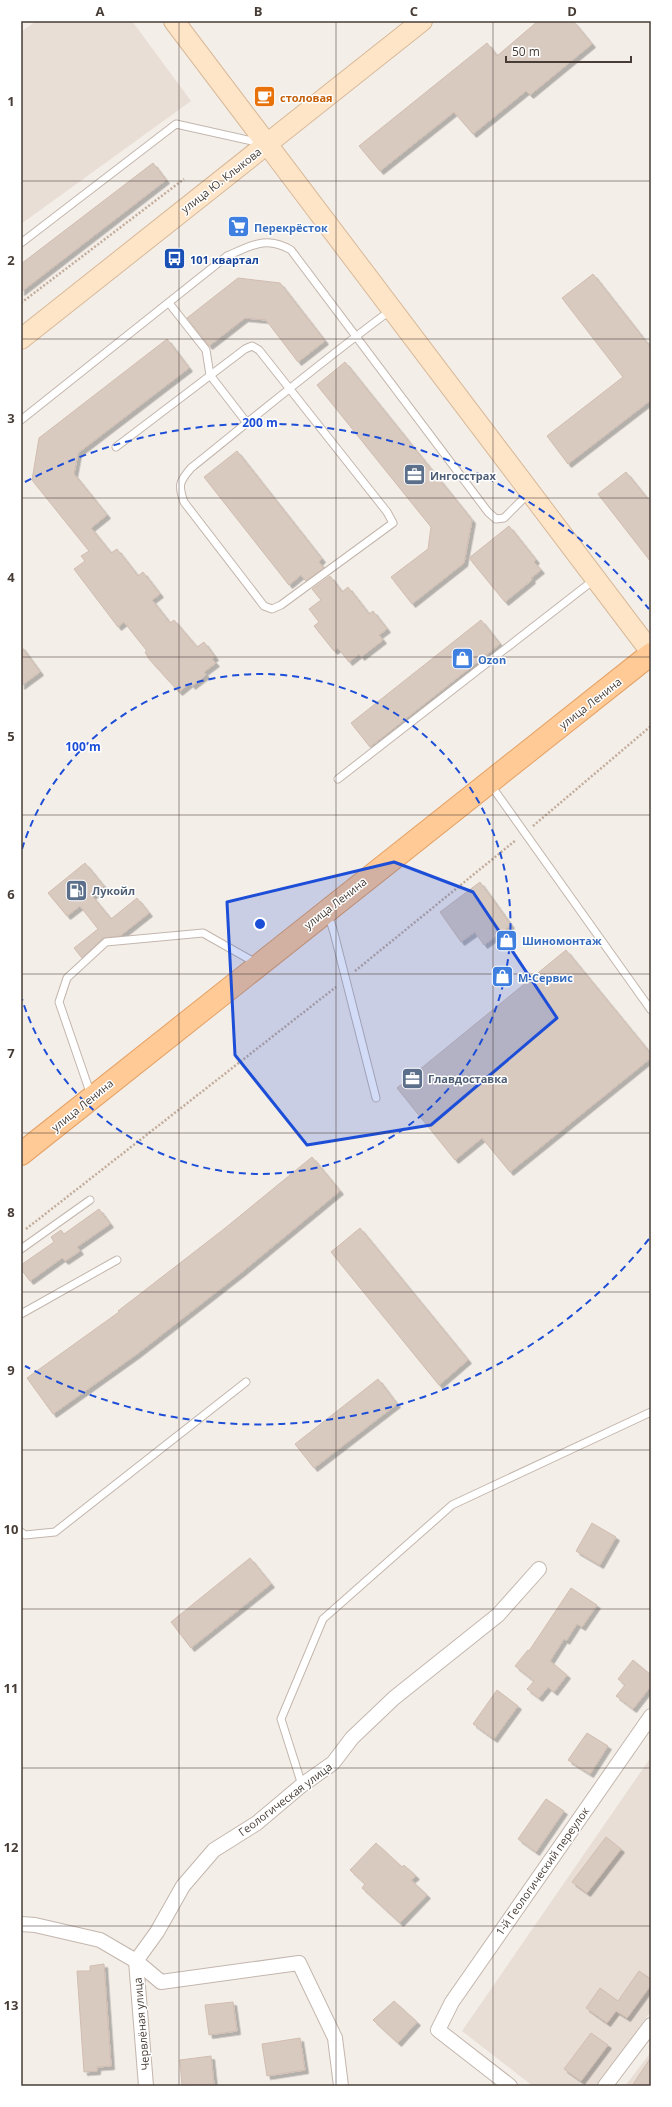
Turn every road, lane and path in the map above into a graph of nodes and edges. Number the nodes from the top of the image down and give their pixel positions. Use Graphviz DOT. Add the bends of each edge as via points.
graph roads {
  1 [pos="174,21"];
  2 [pos="422,21"];
  3 [pos="267,144"];
  4 [pos="184,179"];
  5 [pos="21,243"];
  6 [pos="21,303"];
  7 [pos="169,303"];
  8 [pos="392,309"];
  9 [pos="355,336"];
  10 [pos="21,339"];
  11 [pos="210,375"];
  12 [pos="290,389"];
  13 [pos="21,420"];
  14 [pos="247,423"];
  15 [pos="116,447"];
  16 [pos="530,492"];
  17 [pos="595,579"];
  18 [pos="651,653"];
  19 [pos="338,779"];
  20 [pos="489,782"];
  21 [pos="323,913"];
  22 [pos="258,965"];
  23 [pos="651,1010"];
  24 [pos="92,1097"];
  25 [pos="376,1098"];
  26 [pos="21,1154"];
  27 [pos="90,1200"];
  28 [pos="21,1249"];
  29 [pos="117,1260"];
  30 [pos="21,1314"];
  31 [pos="246,1382"];
  32 [pos="651,1412"];
  33 [pos="21,1532"];
  34 [pos="539,1569"];
  35 [pos="651,1716"];
  36 [pos="302,1785"];
  37 [pos="21,1924"];
  38 [pos="136,1961"];
  39 [pos="651,2025"];
  40 [pos="146,2086"];
  41 [pos="341,2086"];
  42 [pos="510,2086"];
  43 [pos="605,2086"];
  1 -- 3 [label="main road"];
  2 -- 3 [label="main road, улица Ю. Клыкова"];
  3 -- 5 [label="lane" via="176,124"];
  3 -- 8 [label="main road"];
  3 -- 10 [label="main road, улица Ю. Клыкова"];
  4 -- 6 [label="path"];
  7 -- 9 [label="lane" via="227,256 261,242 272,241 291,250"];
  7 -- 11 [label="lane" via="206,350"];
  7 -- 13 [label="lane"];
  8 -- 9 [label="lane"];
  8 -- 16 [label="main road"];
  9 -- 12 [label="lane"];
  9 -- 16 [label="lane" via="488,512 496,519 504,518"];
  11 -- 12 [label="lane" via="252,346 259,350"];
  11 -- 14 [label="lane"];
  11 -- 15 [label="lane"];
  12 -- 14 [label="lane"];
  12 -- 14 [label="lane" via="393,523 272,609 264,606 184,502 179,489 182,478 191,468"];
  16 -- 17 [label="main road"];
  17 -- 18 [label="main road"];
  17 -- 19 [label="lane"];
  18 -- 20 [label="main road, улица Ленина"];
  20 -- 21 [label="main road, улица Ленина"];
  20 -- 23 [label="lane"];
  21 -- 22 [label="main road, улица Ленина"];
  21 -- 25 [label="lane" via="331,923 334,933"];
  22 -- 24 [label="main road, улица Ленина"];
  22 -- 24 [label="lane" via="203,932 106,942 67,978 59,1002"];
  24 -- 26 [label="main road, улица Ленина"];
  27 -- 28 [label="lane"];
  29 -- 30 [label="lane"];
  31 -- 33 [label="lane" via="55,1532 25,1535"];
  32 -- 36 [label="lane" via="452,1505 323,1619 281,1719"];
  34 -- 36 [label="street, Геологическая улица" via="498,1615 394,1698 352,1738 333,1764"];
  35 -- 42 [label="street, 1-й Геологический переулок" via="452,2002 438,2030"];
  36 -- 38 [label="street, Геологическая улица" via="257,1823 214,1850 183,1886 157,1932"];
  37 -- 38 [label="street" via="100,1940"];
  38 -- 40 [label="street, Червлёная улица"];
  38 -- 41 [label="street" via="162,1982 299,1964 335,2038"];
  39 -- 43 [label="street"];
}
